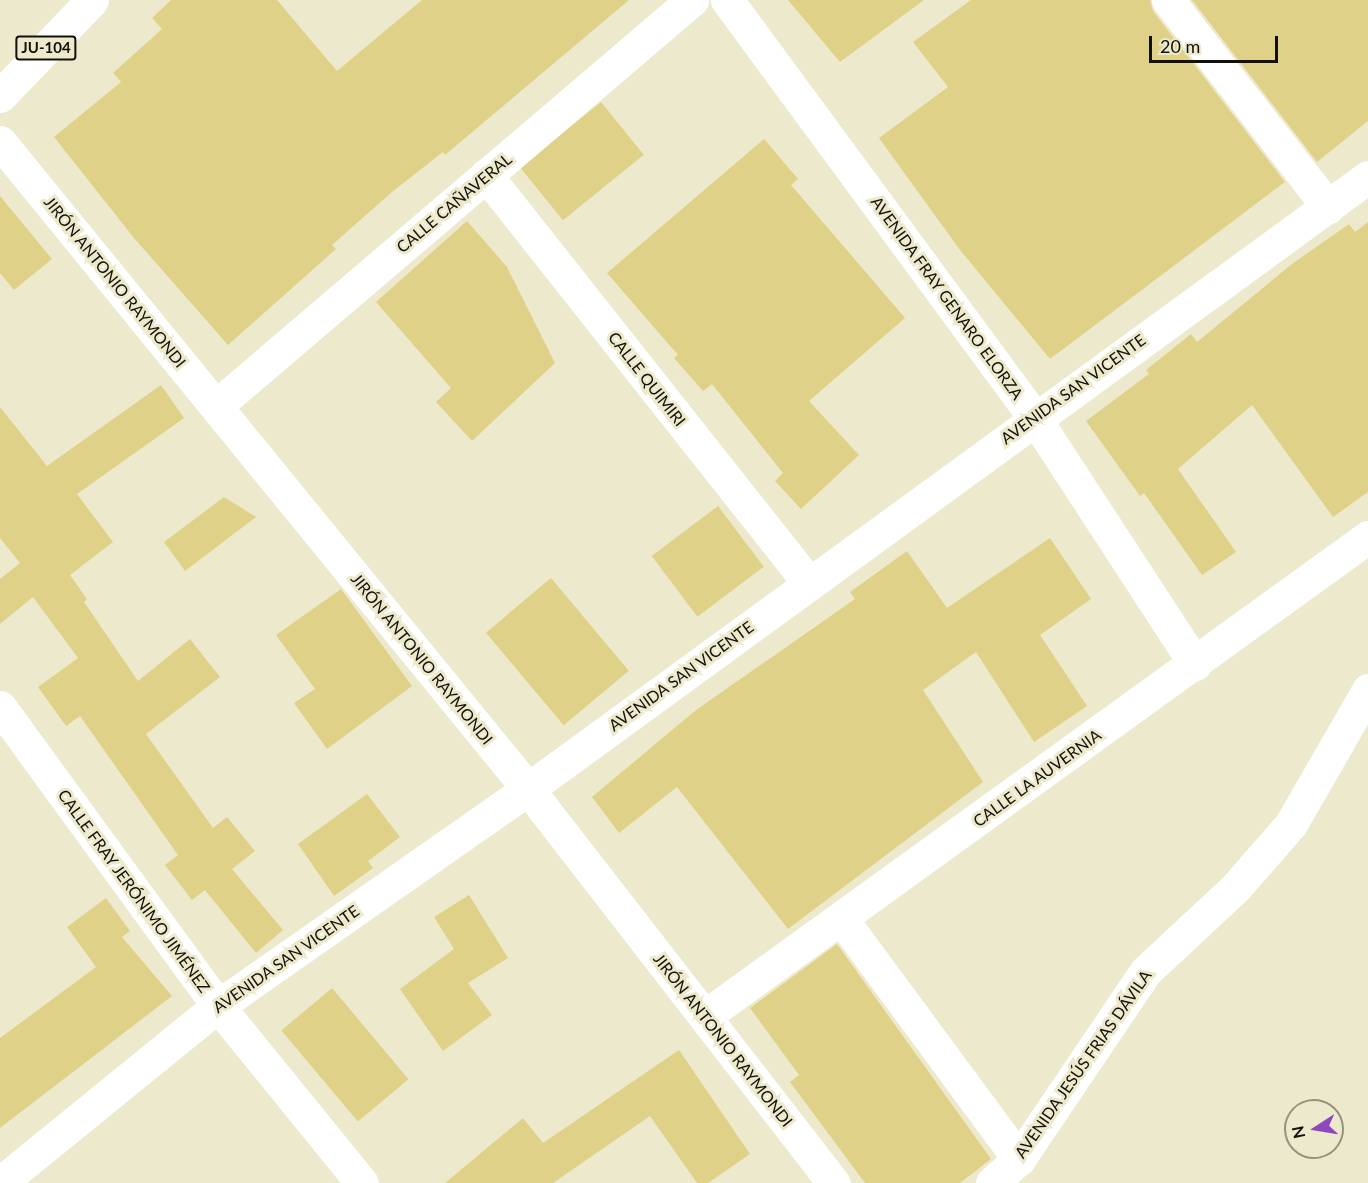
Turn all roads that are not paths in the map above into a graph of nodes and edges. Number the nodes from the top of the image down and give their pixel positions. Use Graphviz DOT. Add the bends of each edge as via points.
graph roads {
  1 [pos="92,0"];
  2 [pos="692,0"];
  3 [pos="727,0"];
  4 [pos="1168,0"];
  5 [pos="0,96"];
  6 [pos="0,142"];
  7 [pos="486,175"];
  8 [pos="1368,177"];
  9 [pos="1328,207"];
  10 [pos="216,406"];
  11 [pos="1034,417"];
  12 [pos="1368,537"];
  13 [pos="808,582"];
  14 [pos="1195,664"];
  15 [pos="1368,690"];
  16 [pos="0,707"];
  17 [pos="528,789"];
  18 [pos="842,918"];
  19 [pos="218,1006"];
  20 [pos="705,1017"];
  21 [pos="1019,1159"];
  22 [pos="0,1183"];
  23 [pos="362,1183"];
  24 [pos="834,1183"];
  25 [pos="992,1183"];
  1 -- 5 [label="street, JU-104"];
  2 -- 7 [label="street, CALLE CAÑAVERAL"];
  3 -- 11 [label="street, AVENIDA FRAY GENARO ELORZA"];
  4 -- 9 [label="street"];
  6 -- 10 [label="street, JIRÓN ANTONIO RAYMONDI"];
  7 -- 10 [label="street, CALLE CAÑAVERAL"];
  7 -- 13 [label="street, CALLE QUIMIRI"];
  8 -- 9 [label="street, AVENIDA SAN VICENTE"];
  9 -- 11 [label="street, AVENIDA SAN VICENTE"];
  10 -- 17 [label="street, JIRÓN ANTONIO RAYMONDI"];
  11 -- 13 [label="street, AVENIDA SAN VICENTE"];
  11 -- 14 [label="street, AVENIDA FRAY GENARO ELORZA"];
  12 -- 14 [label="street, CALLE LA AUVERNIA"];
  13 -- 17 [label="street, AVENIDA SAN VICENTE"];
  14 -- 18 [label="street, CALLE LA AUVERNIA"];
  15 -- 21 [label="street, AVENIDA JESÚS FRIAS DÁVILA" via="1292,824 1236,887 1145,972"];
  16 -- 19 [label="street, CALLE FRAY JERÓNIMO JIMÉNEZ"];
  17 -- 19 [label="street, AVENIDA SAN VICENTE"];
  17 -- 20 [label="street, JIRÓN ANTONIO RAYMONDI"];
  18 -- 20 [label="street, CALLE LA AUVERNIA"];
  18 -- 21 [label="street"];
  19 -- 22 [label="street, AVENIDA SAN VICENTE"];
  19 -- 23 [label="street, CALLE FRAY JERÓNIMO JIMÉNEZ"];
  20 -- 24 [label="street, JIRÓN ANTONIO RAYMONDI"];
  21 -- 25 [label="street, AVENIDA JESÚS FRIAS DÁVILA"];
}
